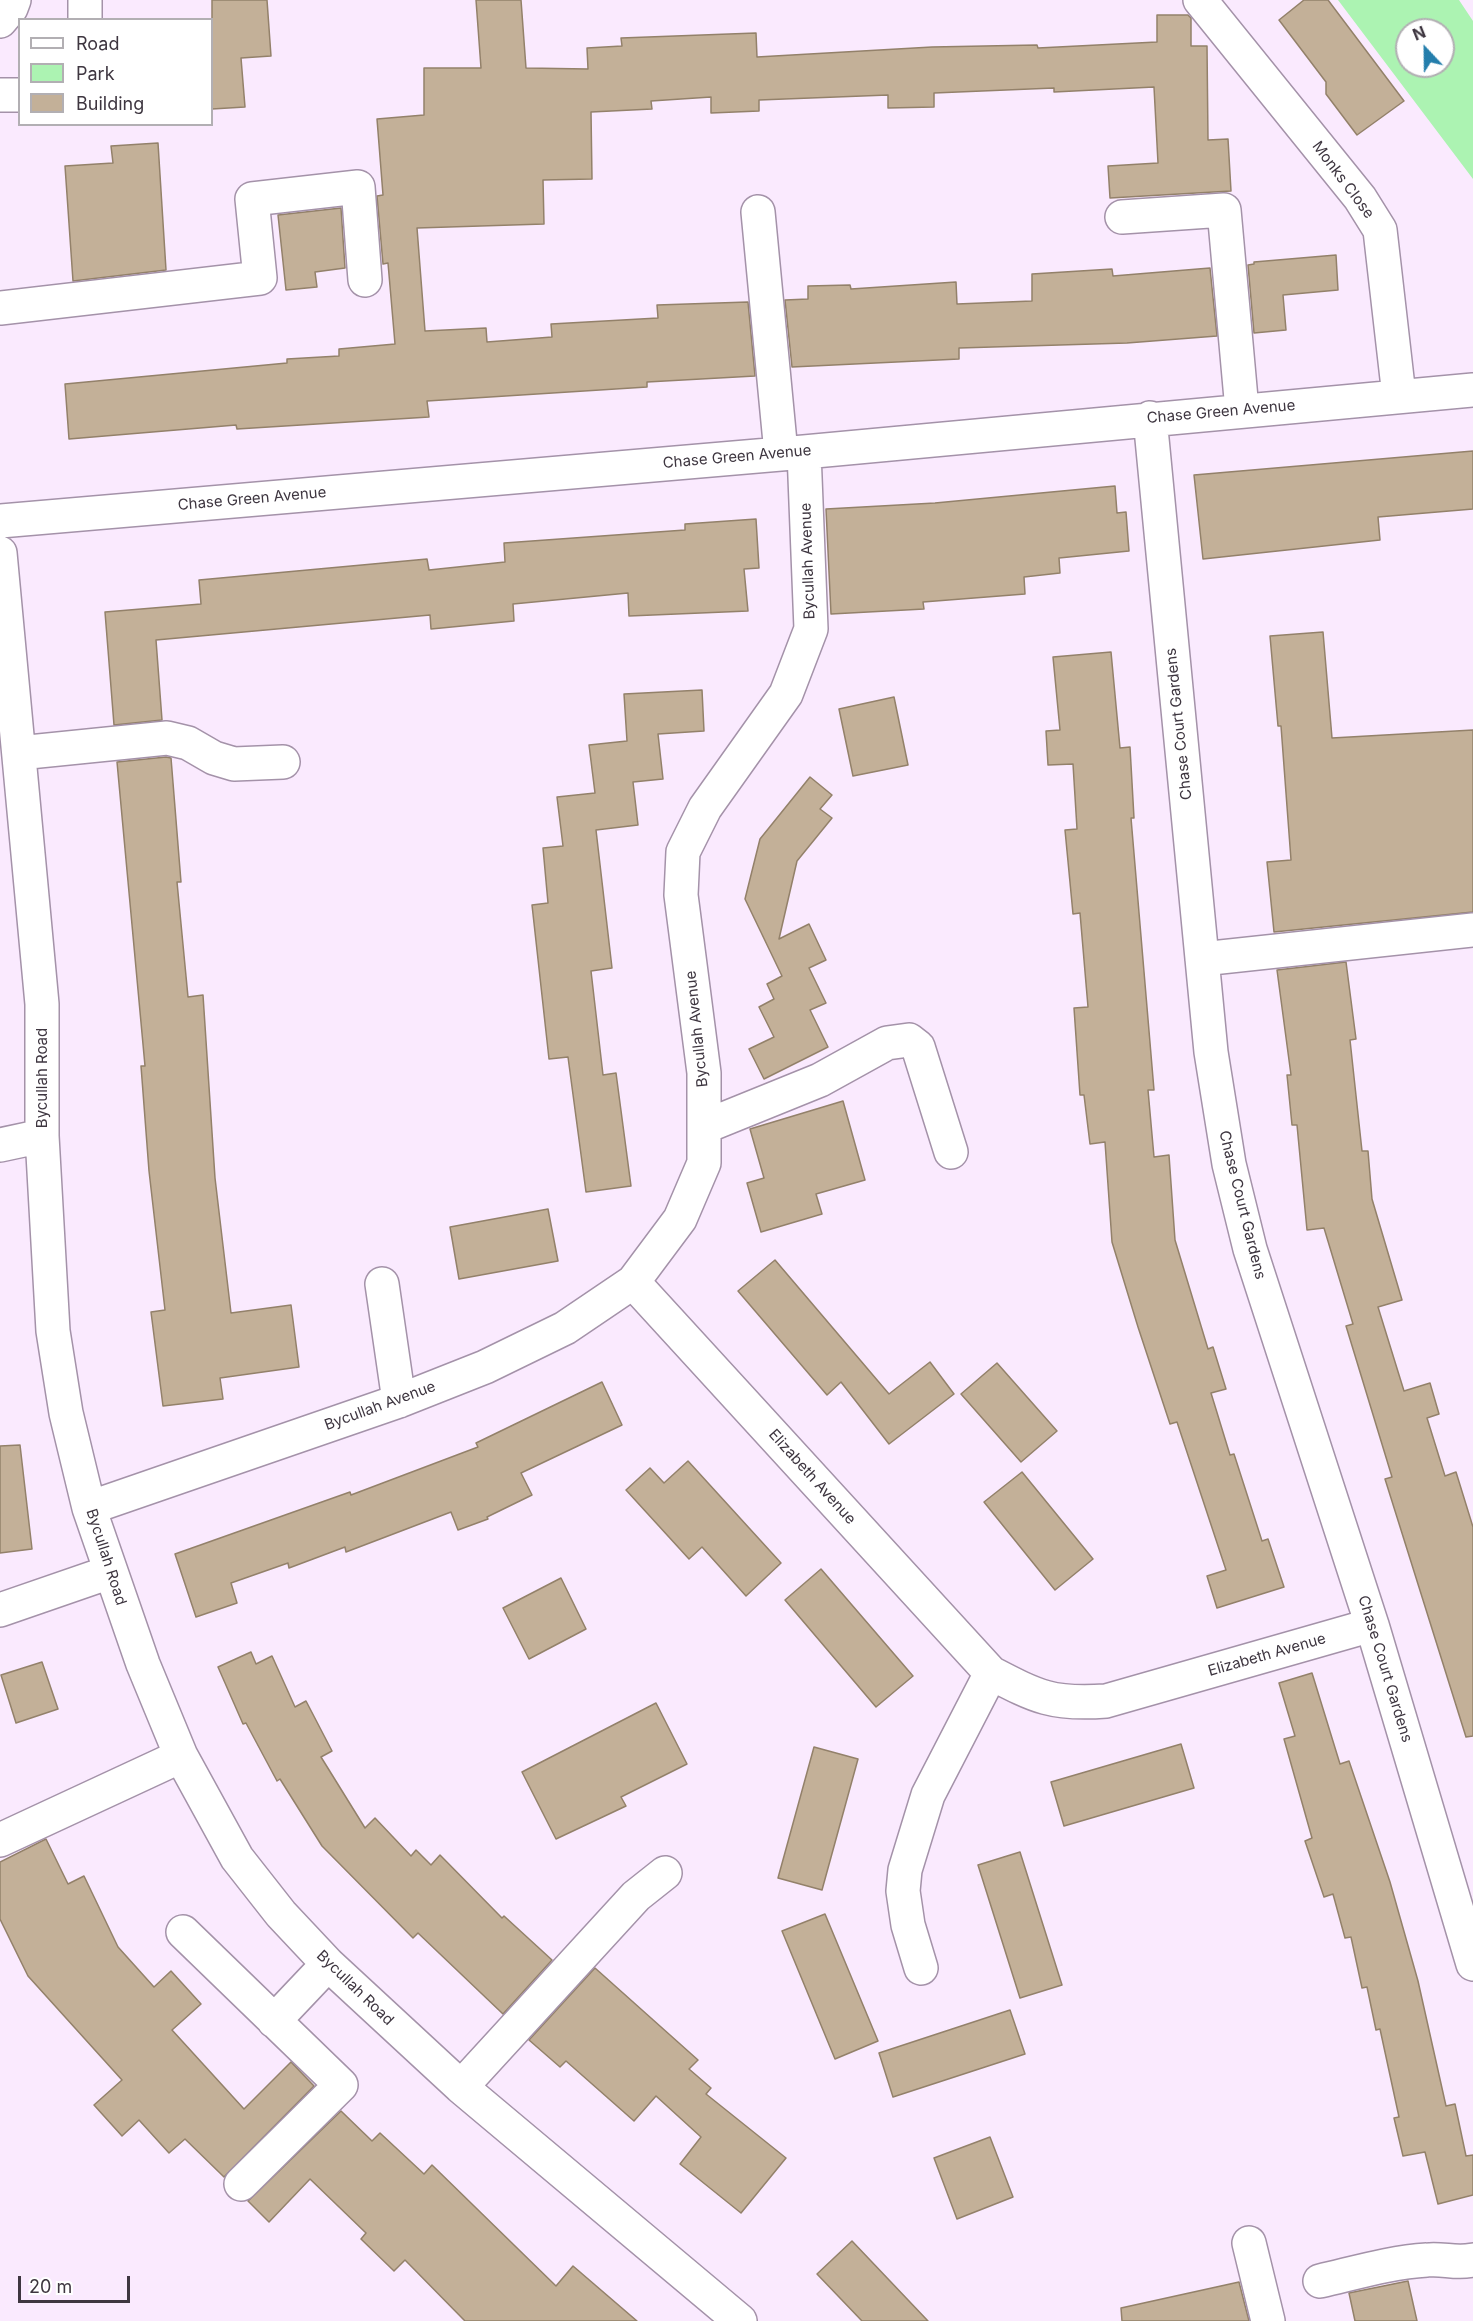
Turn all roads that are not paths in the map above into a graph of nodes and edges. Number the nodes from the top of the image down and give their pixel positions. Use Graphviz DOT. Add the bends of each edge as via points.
graph roads {
  1 [pos="14,0"];
  2 [pos="85,0"];
  3 [pos="1200,0"];
  4 [pos="85,18"];
  5 [pos="0,21"];
  6 [pos="0,95"];
  7 [pos="18,95"];
  8 [pos="758,212"];
  9 [pos="1122,217"];
  10 [pos="365,280"];
  11 [pos="0,308"];
  12 [pos="1473,390"];
  13 [pos="1399,396"];
  14 [pos="1242,410"];
  15 [pos="1150,418"];
  16 [pos="792,452"];
  17 [pos="0,521"];
  18 [pos="0,553"];
  19 [pos="19,753"];
  20 [pos="283,762"];
  21 [pos="12,805"];
  22 [pos="1473,930"];
  23 [pos="1202,959"];
  24 [pos="704,1127"];
  25 [pos="42,1136"];
  26 [pos="0,1145"];
  27 [pos="951,1152"];
  28 [pos="633,1282"];
  29 [pos="382,1284"];
  30 [pos="399,1401"];
  31 [pos="89,1508"];
  32 [pos="110,1572"];
  33 [pos="0,1610"];
  34 [pos="1372,1626"];
  35 [pos="991,1673"];
  36 [pos="181,1756"];
  37 [pos="0,1840"];
  38 [pos="665,1873"];
  39 [pos="183,1932"];
  40 [pos="328,1964"];
  41 [pos="1473,1964"];
  42 [pos="921,1968"];
  43 [pos="274,2021"];
  44 [pos="460,2086"];
  45 [pos="241,2184"];
  46 [pos="1249,2243"];
  47 [pos="1473,2260"];
  48 [pos="1320,2281"];
  49 [pos="740,2321"];
  50 [pos="1268,2321"];
  1 -- 5 [label="street"];
  2 -- 4 [label="street"];
  3 -- 13 [label="street, Monks Close" via="1360,198 1380,230"];
  6 -- 7 [label="street"];
  8 -- 16 [label="street, Bycullah Avenue"];
  9 -- 14 [label="street" via="1224,210"];
  10 -- 11 [label="street" via="358,187 252,199 260,278"];
  12 -- 13 [label="street, Chase Green Avenue"];
  13 -- 14 [label="street, Chase Green Avenue"];
  14 -- 15 [label="street, Chase Green Avenue"];
  15 -- 16 [label="street, Chase Green Avenue"];
  15 -- 23 [label="street, Chase Court Gardens"];
  16 -- 17 [label="street, Chase Green Avenue"];
  16 -- 24 [label="street, Bycullah Avenue" via="811,629 786,694 705,808 683,852 681,895 704,1073"];
  18 -- 19 [label="street, Bycullah Road"];
  19 -- 20 [label="street" via="167,738 234,764"];
  19 -- 21 [label="street, Bycullah Road"];
  21 -- 25 [label="street, Bycullah Road" via="42,1004"];
  22 -- 23 [label="street"];
  23 -- 34 [label="street, Chase Court Gardens" via="1211,1052 1229,1164 1250,1249"];
  24 -- 27 [label="street" via="820,1080 887,1043 909,1040 918,1047"];
  24 -- 28 [label="street, Bycullah Avenue" via="704,1163 680,1219"];
  25 -- 26 [label="street"];
  25 -- 31 [label="street, Bycullah Road" via="53,1331 66,1413"];
  28 -- 30 [label="street, Bycullah Avenue" via="565,1328 485,1367"];
  28 -- 35 [label="street, Elizabeth Avenue"];
  29 -- 30 [label="street"];
  30 -- 31 [label="street, Bycullah Avenue"];
  31 -- 32 [label="street, Bycullah Road"];
  32 -- 33 [label="street"];
  32 -- 36 [label="street, Bycullah Road"];
  34 -- 35 [label="street, Elizabeth Avenue" via="1106,1701 1070,1704 1036,1696"];
  34 -- 41 [label="street, Chase Court Gardens"];
  35 -- 42 [label="street" via="928,1795 905,1869 903,1891 908,1925"];
  36 -- 37 [label="street"];
  36 -- 40 [label="street, Bycullah Road" via="237,1858 281,1914"];
  38 -- 44 [label="street" via="636,1896"];
  39 -- 43 [label="street"];
  40 -- 43 [label="street"];
  40 -- 44 [label="street, Bycullah Road"];
  43 -- 45 [label="street" via="341,2085"];
  44 -- 49 [label="street, Bycullah Road"];
  46 -- 50 [label="street"];
  47 -- 48 [label="street" via="1407,2262"];
}
